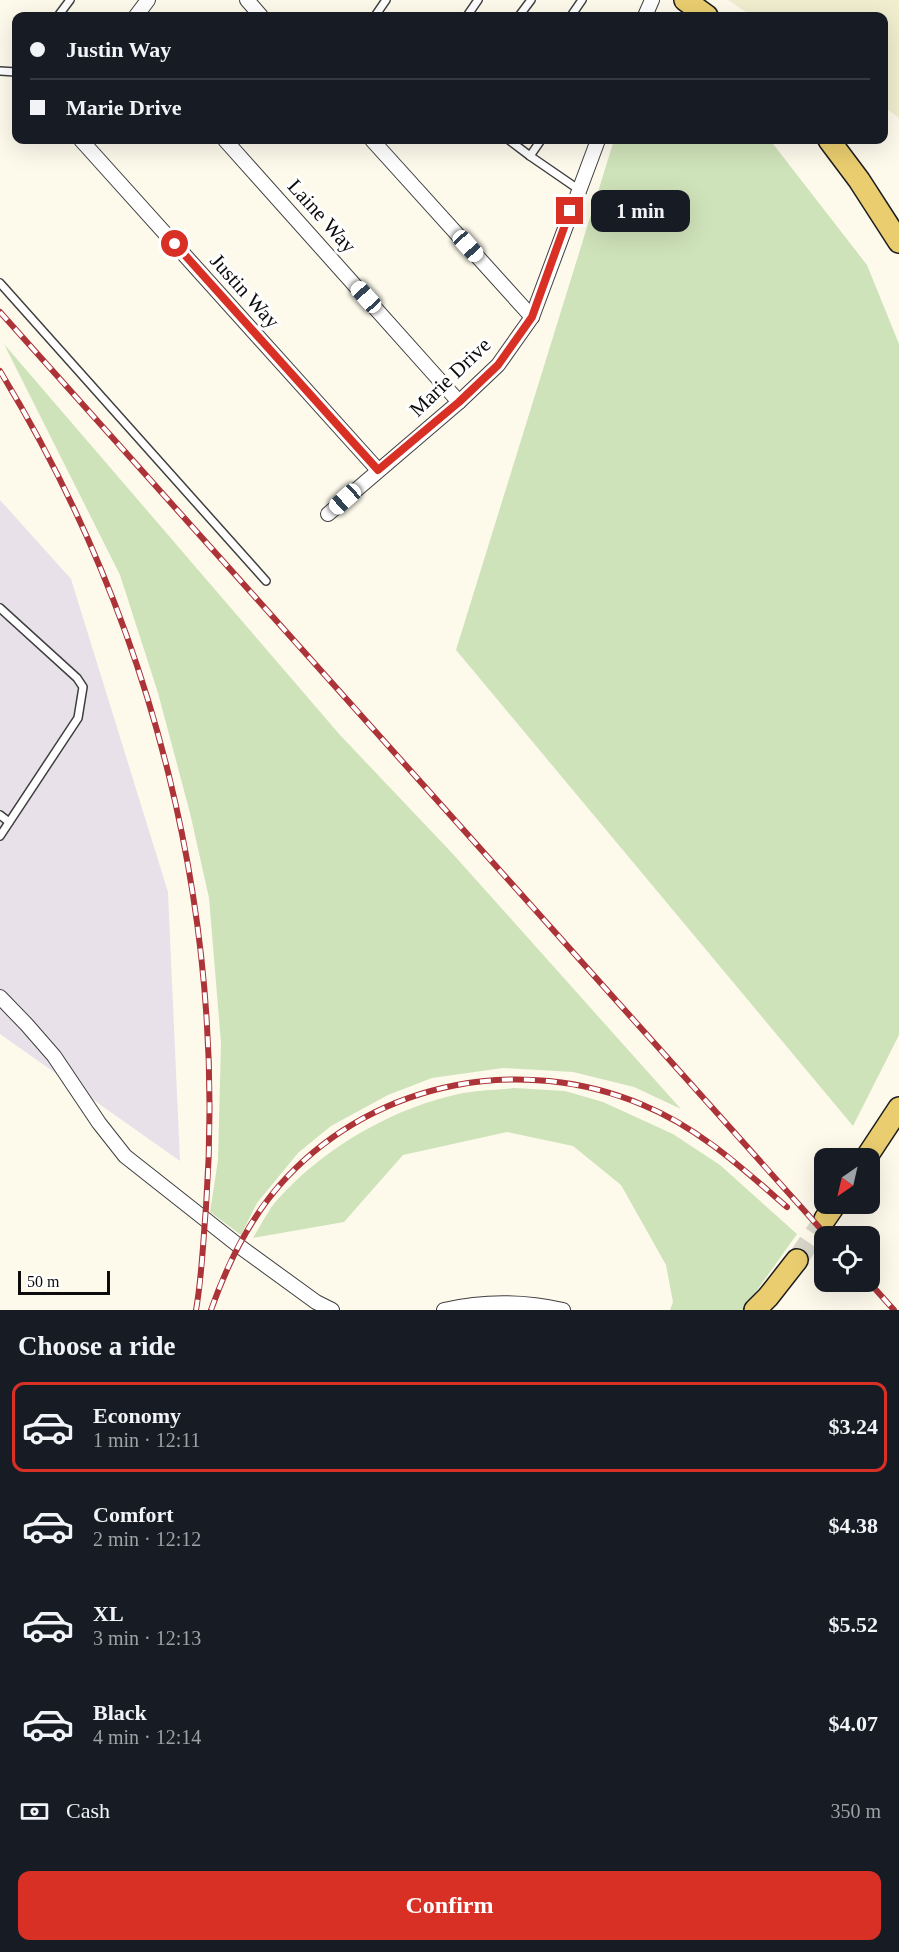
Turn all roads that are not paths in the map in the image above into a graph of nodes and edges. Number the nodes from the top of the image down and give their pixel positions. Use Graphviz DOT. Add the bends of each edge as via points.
graph roads {
  1 [pos="247,0"];
  2 [pos="684,0"];
  3 [pos="258,12"];
  4 [pos="700,12"];
  5 [pos="85,144"];
  6 [pos="229,144"];
  7 [pos="376,144"];
  8 [pos="515,144"];
  9 [pos="538,144"];
  10 [pos="595,144"];
  11 [pos="832,144"];
  12 [pos="530,156"];
  13 [pos="578,189"];
  14 [pos="898,237"];
  15 [pos="0,283"];
  16 [pos="532,317"];
  17 [pos="459,402"];
  18 [pos="378,470"];
  19 [pos="328,514"];
  20 [pos="266,581"];
  21 [pos="0,608"];
  22 [pos="0,815"];
  23 [pos="9,822"];
  24 [pos="0,836"];
  25 [pos="0,997"];
  26 [pos="899,1108"];
  27 [pos="873,1148"];
  28 [pos="332,1310"];
  29 [pos="444,1310"];
  30 [pos="563,1310"];
  31 [pos="755,1310"];
  32 [pos="771,1310"];
  1 -- 3 [label="street"];
  2 -- 4 [label="main road"];
  5 -- 18 [label="street, Justin Way"];
  6 -- 17 [label="street, Laine Way"];
  7 -- 16 [label="street"];
  8 -- 12 [label="lane"];
  9 -- 12 [label="lane"];
  10 -- 13 [label="street, Marie Drive"];
  11 -- 14 [label="main road"];
  12 -- 13 [label="lane"];
  13 -- 16 [label="street, Marie Drive"];
  15 -- 20 [label="lane"];
  16 -- 17 [label="street, Marie Drive" via="498,365"];
  17 -- 18 [label="street, Marie Drive"];
  18 -- 19 [label="street, Marie Drive"];
  21 -- 23 [label="lane" via="77,678 82,687 78,718"];
  22 -- 23 [label="lane"];
  23 -- 24 [label="lane"];
  25 -- 28 [label="street" via="54,1056 125,1156 239,1246"];
  26 -- 27 [label="main road"];
  29 -- 30 [label="street" via="513,1303"];
  31 -- 32 [label="main road" via="797,1260"];
}
